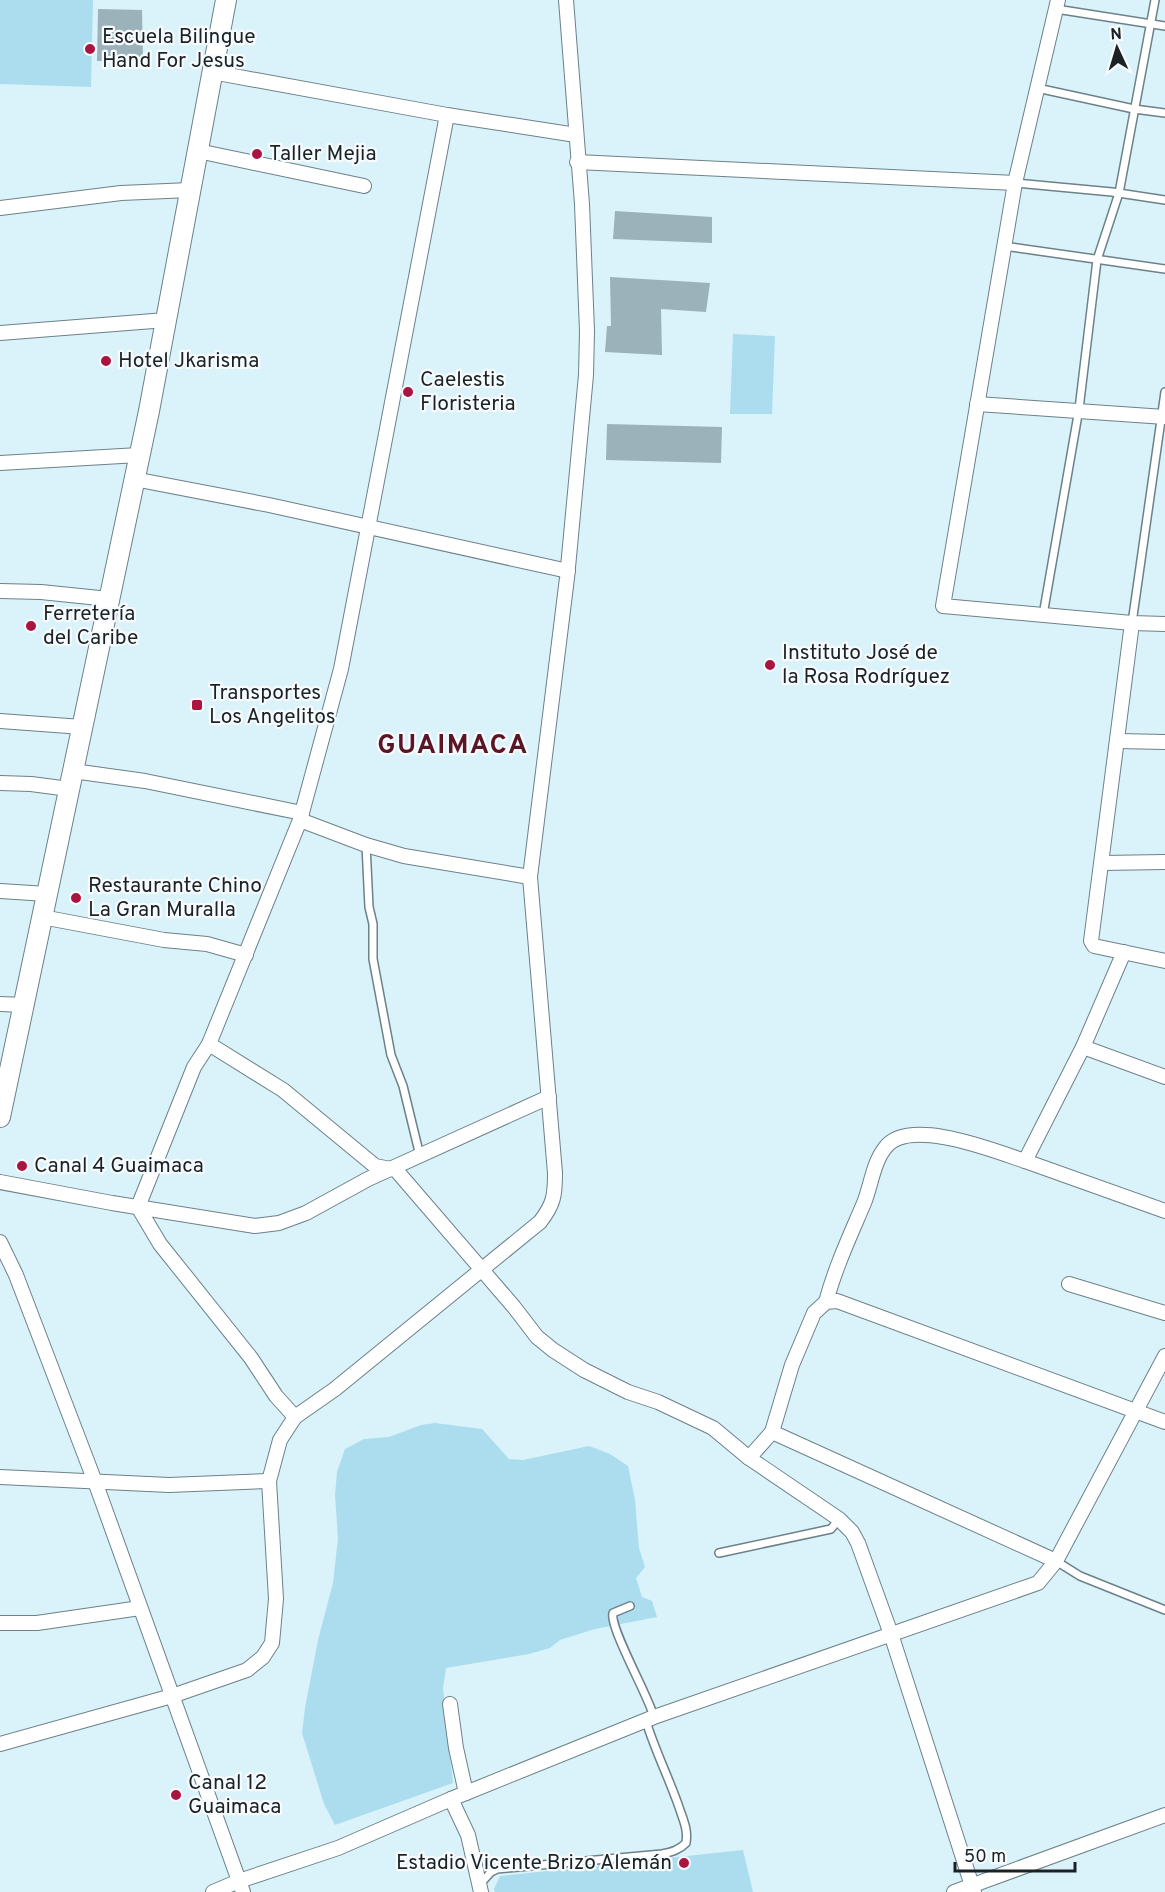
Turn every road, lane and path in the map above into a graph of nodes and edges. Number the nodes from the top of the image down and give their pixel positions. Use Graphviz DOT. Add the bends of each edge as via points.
graph roads {
  1 [pos="226,0"];
  2 [pos="566,0"];
  3 [pos="1155,0"];
  4 [pos="1057,4"];
  5 [pos="1150,25"];
  6 [pos="1165,26"];
  7 [pos="212,72"];
  8 [pos="1037,88"];
  9 [pos="1134,109"];
  10 [pos="1165,113"];
  11 [pos="447,115"];
  12 [pos="576,135"];
  13 [pos="198,151"];
  14 [pos="578,162"];
  15 [pos="1015,183"];
  16 [pos="364,186"];
  17 [pos="190,190"];
  18 [pos="1119,193"];
  19 [pos="1165,200"];
  20 [pos="0,208"];
  21 [pos="1004,246"];
  22 [pos="1098,260"];
  23 [pos="1165,269"];
  24 [pos="166,320"];
  25 [pos="0,333"];
  26 [pos="1165,392"];
  27 [pos="977,404"];
  28 [pos="1079,409"];
  29 [pos="1163,417"];
  30 [pos="139,455"];
  31 [pos="0,463"];
  32 [pos="134,480"];
  33 [pos="369,528"];
  34 [pos="568,571"];
  35 [pos="0,591"];
  36 [pos="109,599"];
  37 [pos="1043,615"];
  38 [pos="1132,623"];
  39 [pos="1165,624"];
  40 [pos="0,721"];
  41 [pos="82,727"];
  42 [pos="1118,741"];
  43 [pos="1165,742"];
  44 [pos="71,780"];
  45 [pos="0,783"];
  46 [pos="301,817"];
  47 [pos="366,845"];
  48 [pos="1102,862"];
  49 [pos="1165,862"];
  50 [pos="530,877"];
  51 [pos="0,891"];
  52 [pos="47,894"];
  53 [pos="42,917"];
  54 [pos="1124,952"];
  55 [pos="246,955"];
  56 [pos="1165,962"];
  57 [pos="0,1004"];
  58 [pos="24,1005"];
  59 [pos="209,1044"];
  60 [pos="1083,1047"];
  61 [pos="1165,1077"];
  62 [pos="549,1097"];
  63 [pos="0,1116"];
  64 [pos="420,1156"];
  65 [pos="1024,1161"];
  66 [pos="392,1169"];
  67 [pos="0,1182"];
  68 [pos="138,1207"];
  69 [pos="1165,1211"];
  70 [pos="0,1242"];
  71 [pos="481,1269"];
  72 [pos="1069,1284"];
  73 [pos="826,1302"];
  74 [pos="1165,1313"];
  75 [pos="1165,1356"];
  76 [pos="1136,1411"];
  77 [pos="295,1417"];
  78 [pos="1165,1422"];
  79 [pos="772,1432"];
  80 [pos="749,1458"];
  81 [pos="0,1477"];
  82 [pos="94,1481"];
  83 [pos="269,1481"];
  84 [pos="839,1519"];
  85 [pos="719,1553"];
  86 [pos="1056,1562"];
  87 [pos="630,1606"];
  88 [pos="140,1608"];
  89 [pos="1165,1610"];
  90 [pos="0,1623"];
  91 [pos="891,1634"];
  92 [pos="172,1696"];
  93 [pos="450,1704"];
  94 [pos="650,1719"];
  95 [pos="0,1744"];
  96 [pos="466,1793"];
  97 [pos="451,1799"];
  98 [pos="1165,1815"];
  99 [pos="241,1886"];
  100 [pos="480,1888"];
  101 [pos="973,1889"];
  102 [pos="213,1892"];
  103 [pos="954,1892"];
  1 -- 7 [label="main road"];
  2 -- 12 [label="street"];
  3 -- 5 [label="lane"];
  4 -- 5 [label="lane"];
  4 -- 8 [label="street"];
  5 -- 6 [label="lane"];
  5 -- 9 [label="lane"];
  7 -- 11 [label="street"];
  7 -- 13 [label="main road"];
  8 -- 9 [label="lane"];
  8 -- 15 [label="street"];
  9 -- 10 [label="lane"];
  9 -- 18 [label="lane"];
  11 -- 12 [label="street"];
  11 -- 33 [label="street"];
  12 -- 14 [label="street"];
  13 -- 16 [label="street"];
  13 -- 17 [label="main road"];
  14 -- 15 [label="street"];
  14 -- 34 [label="street" via="588,331"];
  15 -- 18 [label="lane"];
  15 -- 21 [label="street"];
  17 -- 20 [label="street" via="121,193"];
  17 -- 24 [label="main road"];
  18 -- 19 [label="lane"];
  18 -- 22 [label="lane"];
  21 -- 22 [label="lane"];
  21 -- 27 [label="street"];
  22 -- 23 [label="lane"];
  22 -- 28 [label="lane"];
  24 -- 25 [label="street"];
  24 -- 30 [label="main road"];
  26 -- 29 [label="lane"];
  27 -- 28 [label="street"];
  27 -- 37 [label="street" via="943,606"];
  28 -- 29 [label="street"];
  28 -- 37 [label="lane"];
  29 -- 38 [label="lane"];
  30 -- 31 [label="street"];
  30 -- 32 [label="main road"];
  32 -- 33 [label="street"];
  32 -- 36 [label="main road"];
  33 -- 34 [label="street"];
  33 -- 46 [label="street" via="341,669"];
  34 -- 50 [label="street"];
  35 -- 36 [label="street"];
  36 -- 41 [label="main road"];
  37 -- 38 [label="street"];
  38 -- 39 [label="street"];
  38 -- 42 [label="street"];
  40 -- 41 [label="street"];
  41 -- 44 [label="main road"];
  42 -- 43 [label="street"];
  42 -- 48 [label="street"];
  44 -- 45 [label="street"];
  44 -- 46 [label="street" via="145,781"];
  44 -- 52 [label="main road"];
  46 -- 47 [label="street"];
  46 -- 55 [label="street"];
  47 -- 50 [label="street" via="404,856"];
  47 -- 64 [label="lane" via="373,959 391,1055"];
  48 -- 49 [label="street"];
  48 -- 54 [label="street" via="1091,941 1094,946"];
  50 -- 62 [label="street"];
  51 -- 52 [label="street"];
  52 -- 53 [label="main road"];
  53 -- 55 [label="street" via="207,944"];
  53 -- 58 [label="main road"];
  54 -- 56 [label="street"];
  54 -- 60 [label="street"];
  55 -- 59 [label="street"];
  57 -- 58 [label="street"];
  58 -- 63 [label="main road"];
  59 -- 66 [label="street" via="284,1090 375,1166"];
  59 -- 68 [label="street" via="194,1067"];
  60 -- 61 [label="street"];
  60 -- 65 [label="street"];
  62 -- 64 [label="street"];
  62 -- 71 [label="street" via="555,1173 552,1207 540,1222"];
  64 -- 66 [label="street"];
  65 -- 69 [label="street"];
  65 -- 73 [label="street" via="948,1137 909,1136 891,1141 878,1159"];
  66 -- 68 [label="street" via="279,1223 255,1226"];
  66 -- 71 [label="street"];
  67 -- 68 [label="street"];
  68 -- 77 [label="street" via="160,1244"];
  70 -- 82 [label="street"];
  71 -- 77 [label="street"];
  71 -- 80 [label="street" via="537,1337 553,1350 628,1392 712,1428"];
  72 -- 74 [label="street"];
  73 -- 76 [label="street" via="837,1301"];
  73 -- 79 [label="street" via="814,1313 792,1365"];
  75 -- 76 [label="street"];
  76 -- 78 [label="street"];
  76 -- 86 [label="street"];
  77 -- 83 [label="street" via="280,1440"];
  79 -- 80 [label="street"];
  79 -- 86 [label="street"];
  80 -- 84 [label="street"];
  81 -- 82 [label="street"];
  82 -- 83 [label="street" via="169,1485"];
  82 -- 88 [label="street"];
  83 -- 92 [label="street" via="276,1599 272,1643 264,1658 247,1670"];
  84 -- 85 [label="lane" via="831,1529"];
  84 -- 91 [label="street" via="858,1544"];
  86 -- 89 [label="lane" via="1080,1576"];
  86 -- 91 [label="street" via="1032,1586"];
  87 -- 94 [label="lane" via="613,1613 612,1618 645,1690"];
  88 -- 90 [label="street" via="37,1623"];
  88 -- 92 [label="street"];
  91 -- 94 [label="street"];
  91 -- 101 [label="street"];
  92 -- 95 [label="street"];
  92 -- 99 [label="street"];
  93 -- 96 [label="street"];
  94 -- 96 [label="street"];
  94 -- 100 [label="lane" via="652,1742 687,1828 683,1846 662,1854 497,1869"];
  96 -- 97 [label="street"];
  97 -- 99 [label="street"];
  97 -- 100 [label="street" via="468,1835"];
  98 -- 101 [label="street"];
  99 -- 102 [label="street"];
  101 -- 103 [label="street"];
}
